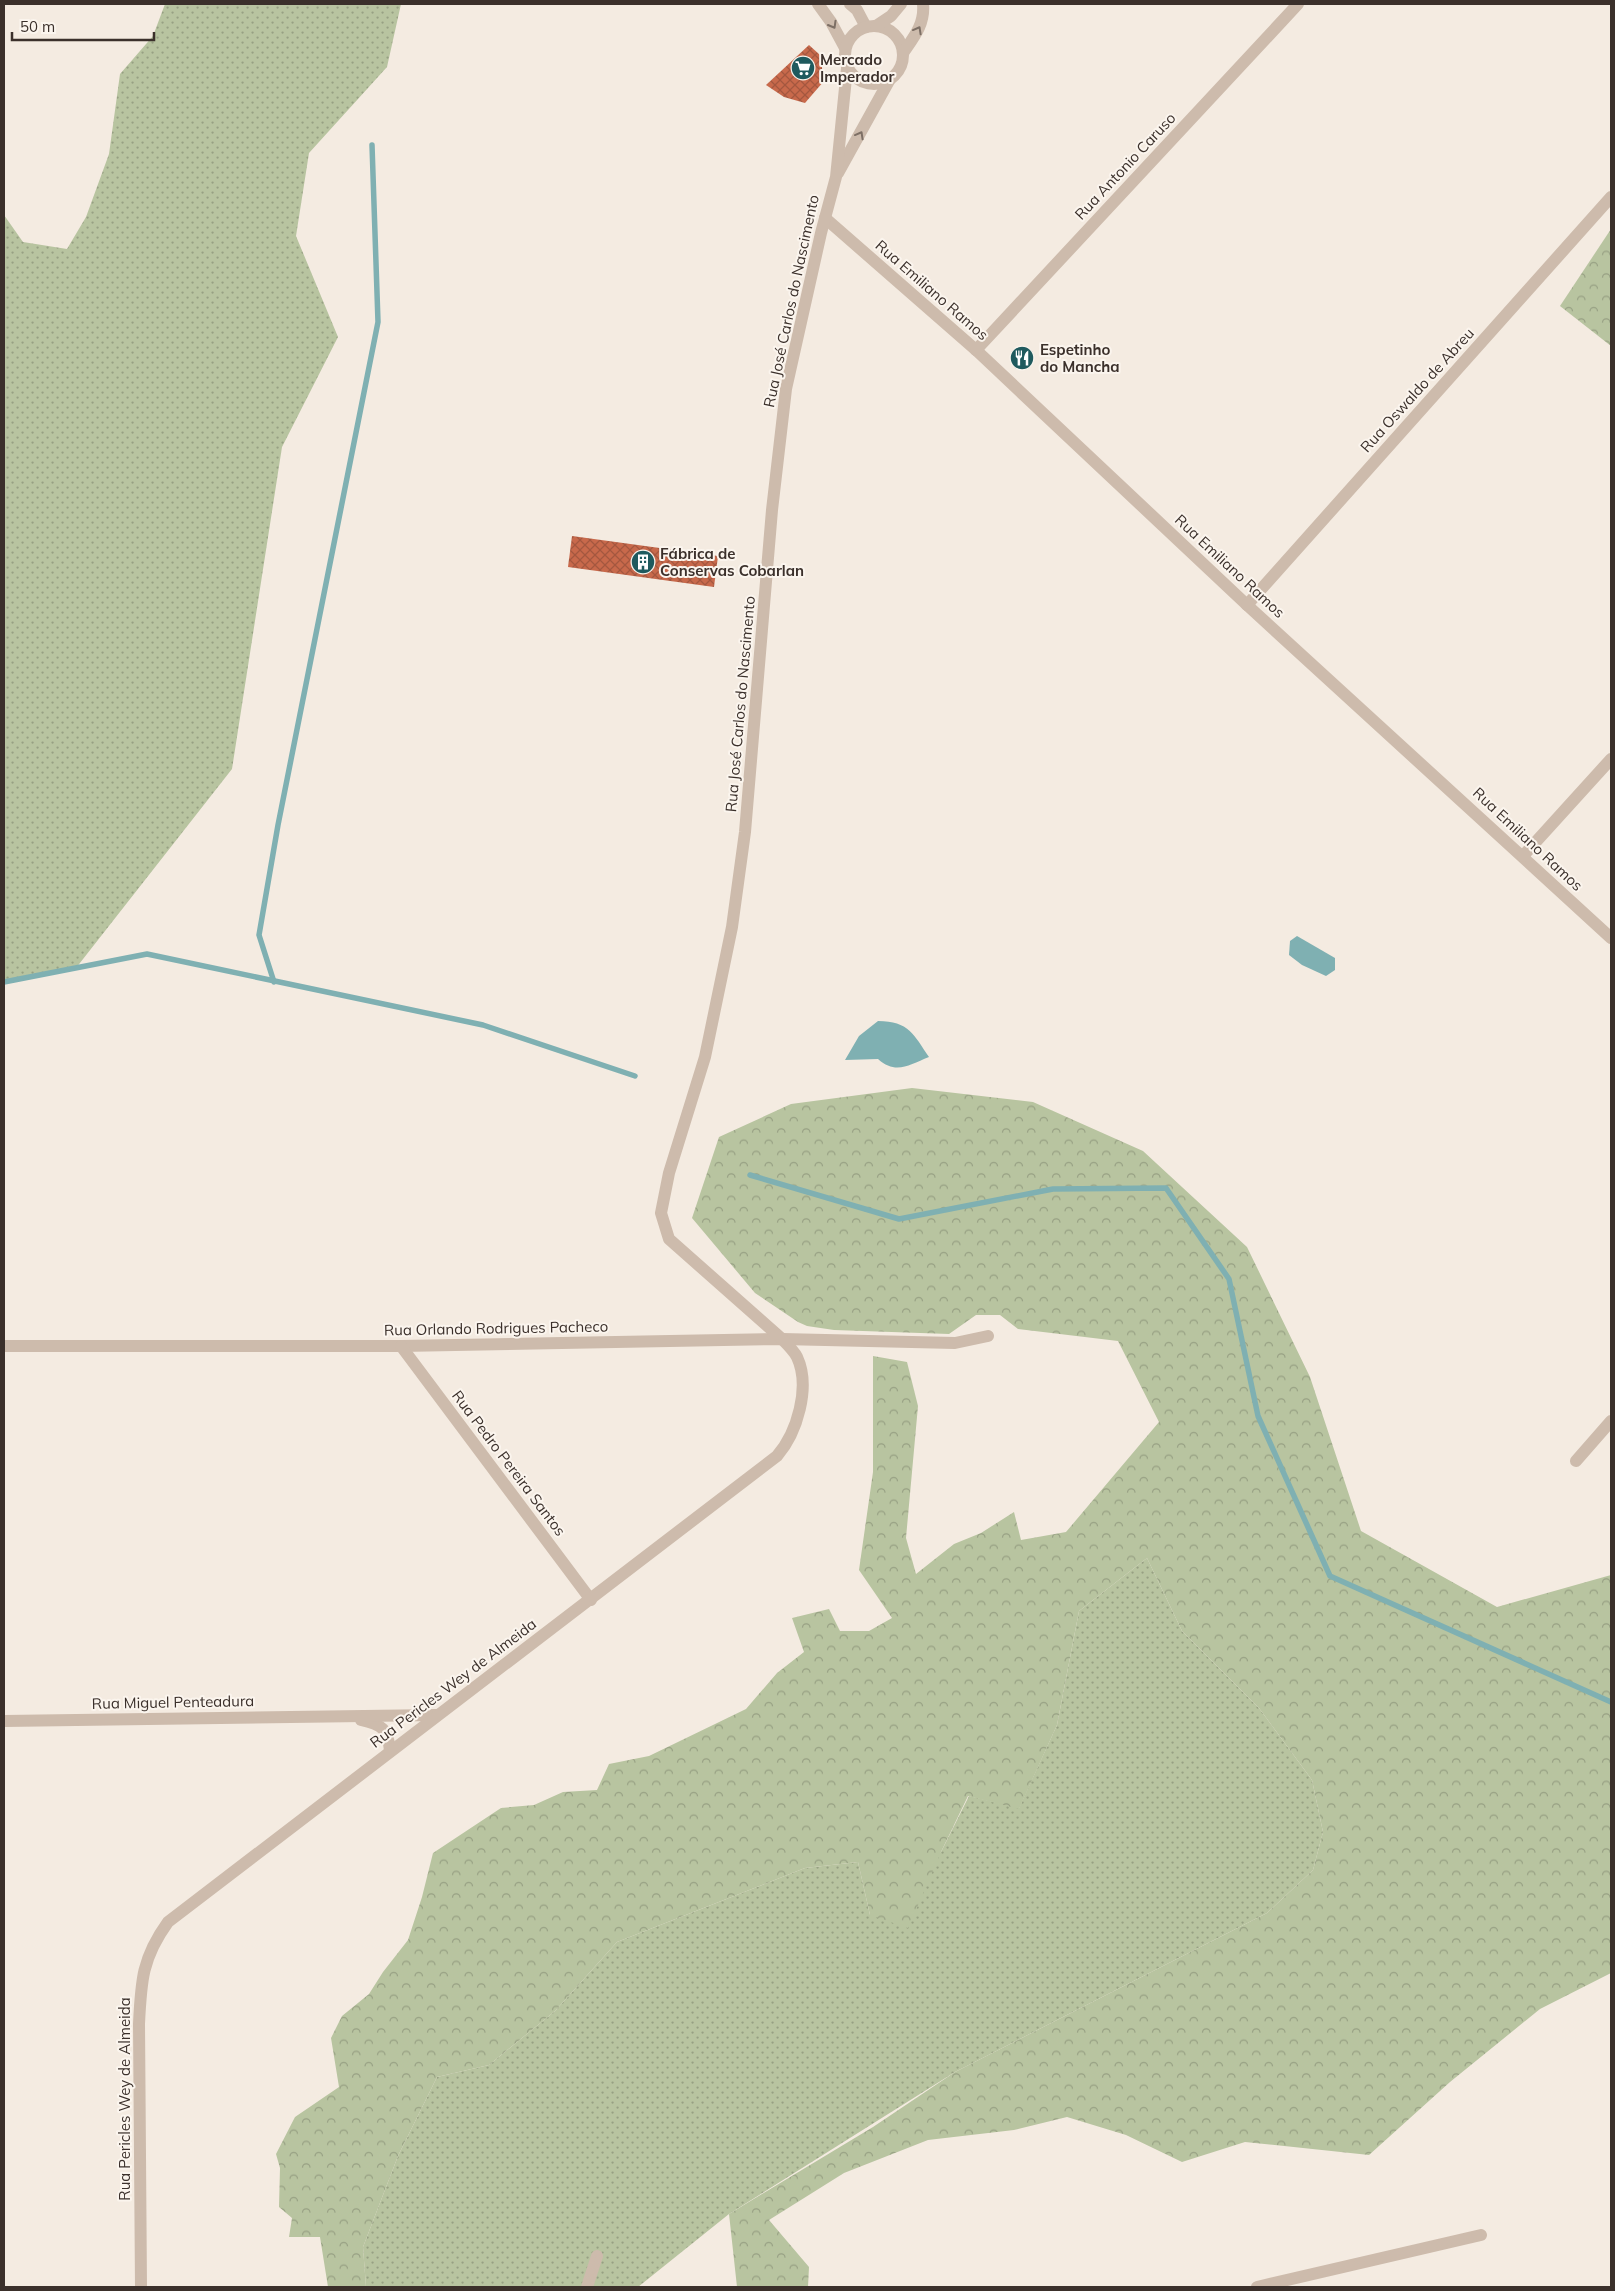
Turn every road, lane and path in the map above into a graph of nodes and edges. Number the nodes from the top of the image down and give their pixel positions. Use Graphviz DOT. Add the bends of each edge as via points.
graph roads {
  1 [pos="818,4"];
  2 [pos="850,4"];
  3 [pos="901,4"];
  4 [pos="923,4"];
  5 [pos="1298,4"];
  6 [pos="871,27"];
  7 [pos="845,48"];
  8 [pos="903,53"];
  9 [pos="847,68"];
  10 [pos="890,79"];
  11 [pos="836,177"];
  12 [pos="1611,197"];
  13 [pos="825,218"];
  14 [pos="976,350"];
  15 [pos="1247,605"];
  16 [pos="1611,759"];
  17 [pos="1523,856"];
  18 [pos="1611,938"];
  19 [pos="669,1173"];
  20 [pos="988,1336"];
  21 [pos="782,1339"];
  22 [pos="4,1346"];
  23 [pos="401,1346"];
  24 [pos="1611,1421"];
  25 [pos="1576,1461"];
  26 [pos="591,1600"];
  27 [pos="437,1715"];
  28 [pos="344,1716"];
  29 [pos="4,1721"];
  30 [pos="390,1751"];
  31 [pos="1481,2235"];
  32 [pos="597,2256"];
  33 [pos="142,2287"];
  34 [pos="587,2287"];
  35 [pos="1257,2287"];
  1 -- 7 [label="street, one-way"];
  2 -- 6 [label="street"];
  3 -- 6 [label="street" via="891,16"];
  8 -- 4 [label="street, one-way" via="924,18"];
  5 -- 14 [label="street, Rua Antonio Caruso"];
  6 -- 7 [label="street" via="857,32"];
  6 -- 8 [label="street" via="886,29 894,35"];
  7 -- 9 [label="street"];
  8 -- 10 [label="street" via="898,72"];
  9 -- 10 [label="street" via="861,82 881,84"];
  9 -- 11 [label="street, Rua José Carlos do Nascimento"];
  11 -- 10 [label="street, Rua José Carlos do Nascimento, one-way"];
  11 -- 13 [label="street, Rua José Carlos do Nascimento"];
  12 -- 15 [label="street, Rua Oswaldo de Abreu"];
  13 -- 14 [label="street, Rua Emiliano Ramos"];
  13 -- 19 [label="street, Rua José Carlos do Nascimento" via="786,389 772,510 745,832 732,928 705,1057"];
  14 -- 15 [label="street, Rua Emiliano Ramos"];
  15 -- 17 [label="street, Rua Emiliano Ramos"];
  16 -- 17 [label="street"];
  17 -- 18 [label="street, Rua Emiliano Ramos"];
  19 -- 21 [label="street, Rua Pericles Wey de Almeida" via="661,1213 669,1239"];
  20 -- 21 [label="street, Rua Orlando Rodrigues Pacheco" via="955,1343"];
  21 -- 23 [label="street, Rua Orlando Rodrigues Pacheco"];
  21 -- 26 [label="street, Rua Pericles Wey de Almeida" via="797,1357 801,1376 801,1404 788,1444 777,1456"];
  22 -- 23 [label="street, Rua Orlando Rodrigues Pacheco"];
  23 -- 26 [label="street, Rua Pedro Pereira Santos"];
  24 -- 25 [label="street"];
  26 -- 27 [label="street, Rua Pericles Wey de Almeida"];
  27 -- 28 [label="street, Rua Miguel Penteadura"];
  27 -- 30 [label="street, Rua Pericles Wey de Almeida"];
  28 -- 29 [label="street, Rua Miguel Penteadura"];
  28 -- 30 [label="street, Rua Miguel Penteadura" via="380,1726 389,1735"];
  30 -- 33 [label="street, Rua Pericles Wey de Almeida" via="182,1910 168,1922 147,1957 140,1989 139,2024"];
  31 -- 35 [label="street"];
  32 -- 34 [label="street"];
}
